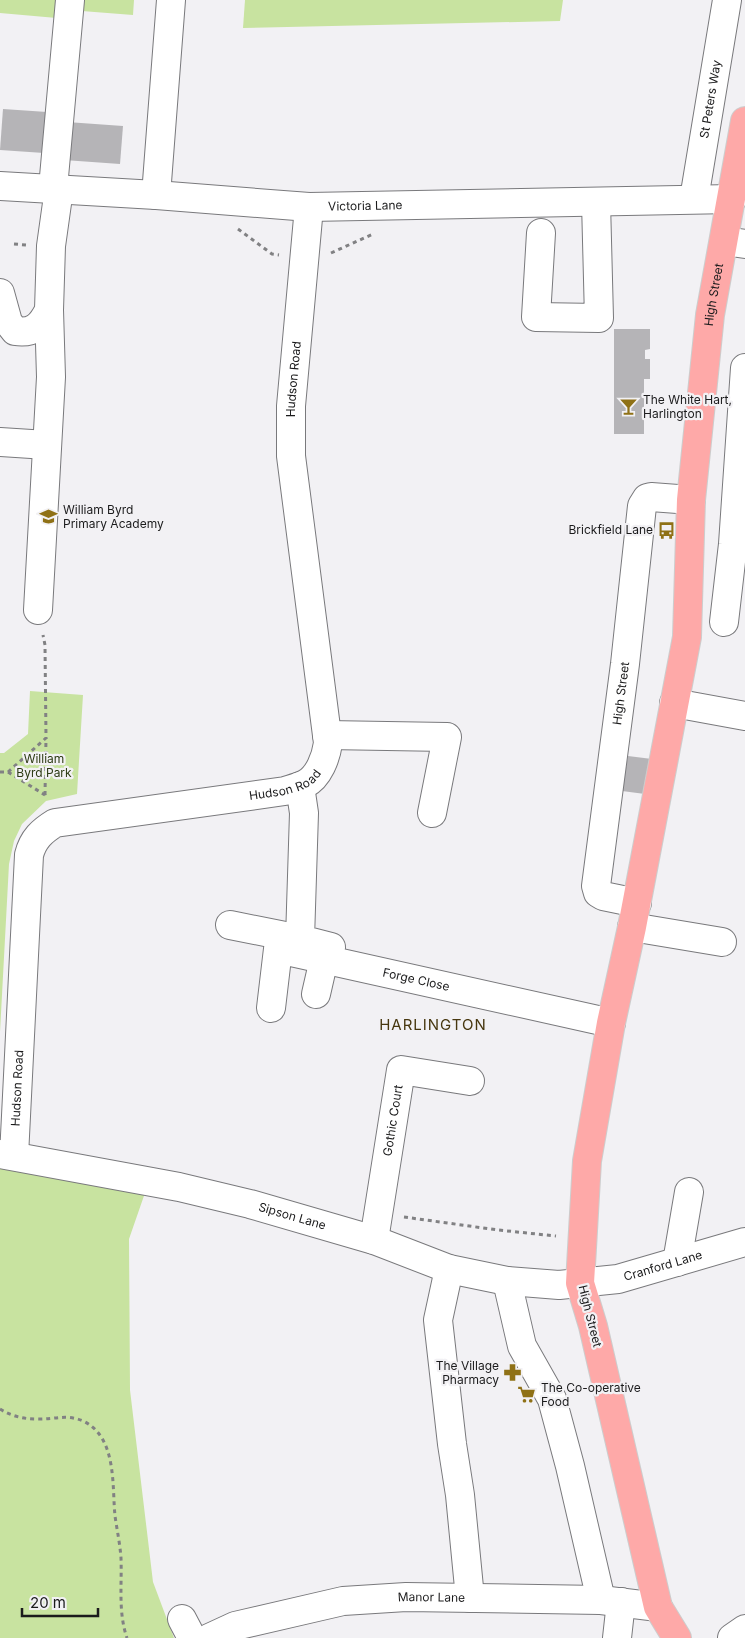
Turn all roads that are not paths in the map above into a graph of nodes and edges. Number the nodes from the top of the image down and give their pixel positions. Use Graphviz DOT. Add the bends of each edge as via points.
graph roads {
  1 [pos="70,0"];
  2 [pos="171,0"];
  3 [pos="727,0"];
  4 [pos="745,121"];
  5 [pos="0,186"];
  6 [pos="56,188"];
  7 [pos="156,195"];
  8 [pos="694,199"];
  9 [pos="732,199"];
  10 [pos="596,202"];
  11 [pos="309,207"];
  12 [pos="541,233"];
  13 [pos="734,243"];
  14 [pos="0,293"];
  15 [pos="49,310"];
  16 [pos="745,368"];
  17 [pos="0,442"];
  18 [pos="47,445"];
  19 [pos="690,500"];
  20 [pos="38,610"];
  21 [pos="731,611"];
  22 [pos="674,703"];
  23 [pos="745,716"];
  24 [pos="327,735"];
  25 [pos="300,786"];
  26 [pos="432,813"];
  27 [pos="635,915"];
  28 [pos="230,925"];
  29 [pos="300,940"];
  30 [pos="722,942"];
  31 [pos="352,953"];
  32 [pos="324,959"];
  33 [pos="316,994"];
  34 [pos="271,1008"];
  35 [pos="612,1023"];
  36 [pos="470,1081"];
  37 [pos="7,1155"];
  38 [pos="689,1192"];
  39 [pos="376,1227"];
  40 [pos="745,1242"];
  41 [pos="677,1262"];
  42 [pos="449,1269"];
  43 [pos="507,1281"];
  44 [pos="580,1283"];
  45 [pos="470,1598"];
  46 [pos="611,1601"];
  47 [pos="658,1606"];
  48 [pos="745,1629"];
  49 [pos="209,1638"];
  50 [pos="617,1638"];
  51 [pos="677,1638"];
  52 [pos="732,1638"];
  1 -- 6 [label="street"];
  2 -- 7 [label="street"];
  3 -- 8 [label="street, St Peters Way"];
  4 -- 9 [label="main road, High Street"];
  5 -- 6 [label="street, Victoria Lane"];
  6 -- 7 [label="street, Victoria Lane"];
  6 -- 15 [label="street"];
  7 -- 11 [label="street, Victoria Lane"];
  8 -- 9 [label="street, Victoria Lane"];
  8 -- 10 [label="street, Victoria Lane"];
  9 -- 13 [label="main road, High Street"];
  10 -- 11 [label="street, Victoria Lane"];
  10 -- 12 [label="street" via="599,318 536,317"];
  11 -- 24 [label="street, Hudson Road" via="291,406 291,456"];
  13 -- 19 [label="main road, High Street" via="710,315"];
  14 -- 15 [label="street" via="8,322 16,332 36,328"];
  15 -- 18 [label="street" via="51,377"];
  16 -- 21 [label="street"];
  17 -- 18 [label="street"];
  18 -- 20 [label="street"];
  19 -- 22 [label="main road, High Street" via="687,637"];
  19 -- 27 [label="street, High Street" via="651,497 642,506 596,886 598,893"];
  22 -- 23 [label="street"];
  22 -- 27 [label="main road, High Street"];
  24 -- 25 [label="street, Hudson Road" via="324,760 311,780"];
  24 -- 26 [label="street" via="447,738"];
  25 -- 29 [label="street" via="304,813"];
  25 -- 37 [label="street, Hudson Road" via="56,823 37,836 28,855"];
  27 -- 30 [label="street, High Street"];
  27 -- 35 [label="main road, High Street"];
  28 -- 29 [label="street"];
  29 -- 31 [label="street"];
  32 -- 33 [label="street"];
  32 -- 34 [label="street, Forge Close" via="278,949"];
  32 -- 35 [label="street, Forge Close"];
  35 -- 44 [label="main road, High Street" via="587,1161"];
  36 -- 39 [label="street, Gothic Court" via="401,1070"];
  37 -- 39 [label="street, Sipson Lane"];
  38 -- 41 [label="street"];
  39 -- 42 [label="street, Sipson Lane"];
  40 -- 41 [label="street, Cranford Lane"];
  41 -- 44 [label="street, Cranford Lane" via="618,1279"];
  42 -- 43 [label="street, Sipson Lane"];
  42 -- 45 [label="street" via="438,1320"];
  43 -- 44 [label="street, Sipson Lane" via="559,1285"];
  43 -- 46 [label="street" via="522,1346 552,1399 587,1534"];
  44 -- 47 [label="main road, High Street" via="593,1326"];
  45 -- 46 [label="street, Manor Lane"];
  45 -- 49 [label="street, Manor Lane" via="406,1597 343,1601 235,1626"];
  46 -- 47 [label="street, Manor Lane"];
  46 -- 50 [label="street"];
  47 -- 51 [label="main road, High Street"];
  48 -- 52 [label="street"];
}
